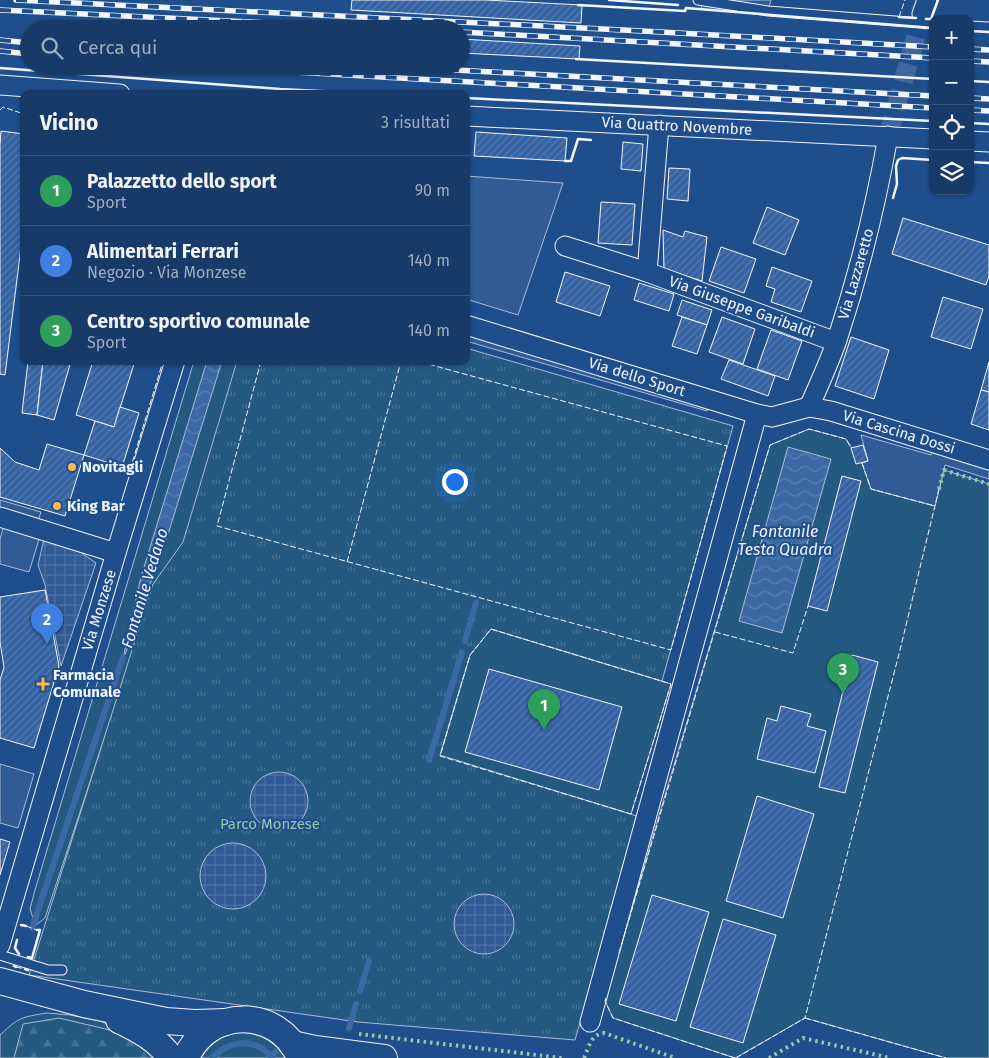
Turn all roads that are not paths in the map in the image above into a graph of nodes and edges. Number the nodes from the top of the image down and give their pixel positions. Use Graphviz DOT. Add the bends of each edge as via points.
graph roads {
  1 [pos="698,0"];
  2 [pos="927,13"];
  3 [pos="974,26"];
  4 [pos="989,28"];
  5 [pos="0,85"];
  6 [pos="67,90"];
  7 [pos="470,116"];
  8 [pos="659,125"];
  9 [pos="888,136"];
  10 [pos="929,139"];
  11 [pos="974,141"];
  12 [pos="989,142"];
  13 [pos="565,246"];
  14 [pos="647,272"];
  15 [pos="470,326"];
  16 [pos="836,342"];
  17 [pos="174,365"];
  18 [pos="809,407"];
  19 [pos="757,414"];
  20 [pos="989,460"];
  21 [pos="0,517"];
  22 [pos="116,553"];
  23 [pos="0,945"];
  24 [pos="0,955"];
  25 [pos="62,970"];
  26 [pos="0,982"];
  27 [pos="84,1004"];
  28 [pos="226,1022"];
  29 [pos="590,1022"];
  30 [pos="296,1051"];
  31 [pos="171,1058"];
  32 [pos="186,1058"];
  33 [pos="384,1058"];
  1 -- 2 [label="lane" via="768,11"];
  3 -- 4 [label="lane"];
  5 -- 6 [label="street"];
  7 -- 8 [label="street, Via Quattro Novembre"];
  8 -- 9 [label="street, Via Quattro Novembre"];
  8 -- 14 [label="street"];
  9 -- 10 [label="street, Via Quattro Novembre"];
  9 -- 16 [label="street, Via Lazzaretto" via="860,265"];
  11 -- 12 [label="street"];
  13 -- 14 [label="street, Via Giuseppe Garibaldi"];
  14 -- 16 [label="street, Via Giuseppe Garibaldi"];
  15 -- 19 [label="street, Via dello Sport"];
  16 -- 18 [label="street, Via Lazzaretto"];
  17 -- 22 [label="street, Via Monzese"];
  18 -- 19 [label="street, Via dello Sport" via="772,416"];
  18 -- 20 [label="street, Via Cascina Dossi"];
  19 -- 29 [label="street"];
  21 -- 22 [label="street"];
  22 -- 23 [label="street, Via Monzese"];
  24 -- 25 [label="lane" via="48,970"];
  26 -- 27 [label="street"];
  27 -- 28 [label="street" via="178,1023"];
  27 -- 31 [label="street" via="150,1036"];
  28 -- 30 [label="street" via="247,1019 264,1023 280,1031"];
  28 -- 32 [label="street" via="202,1035"];
  30 -- 33 [label="street" via="315,1049"];
}
